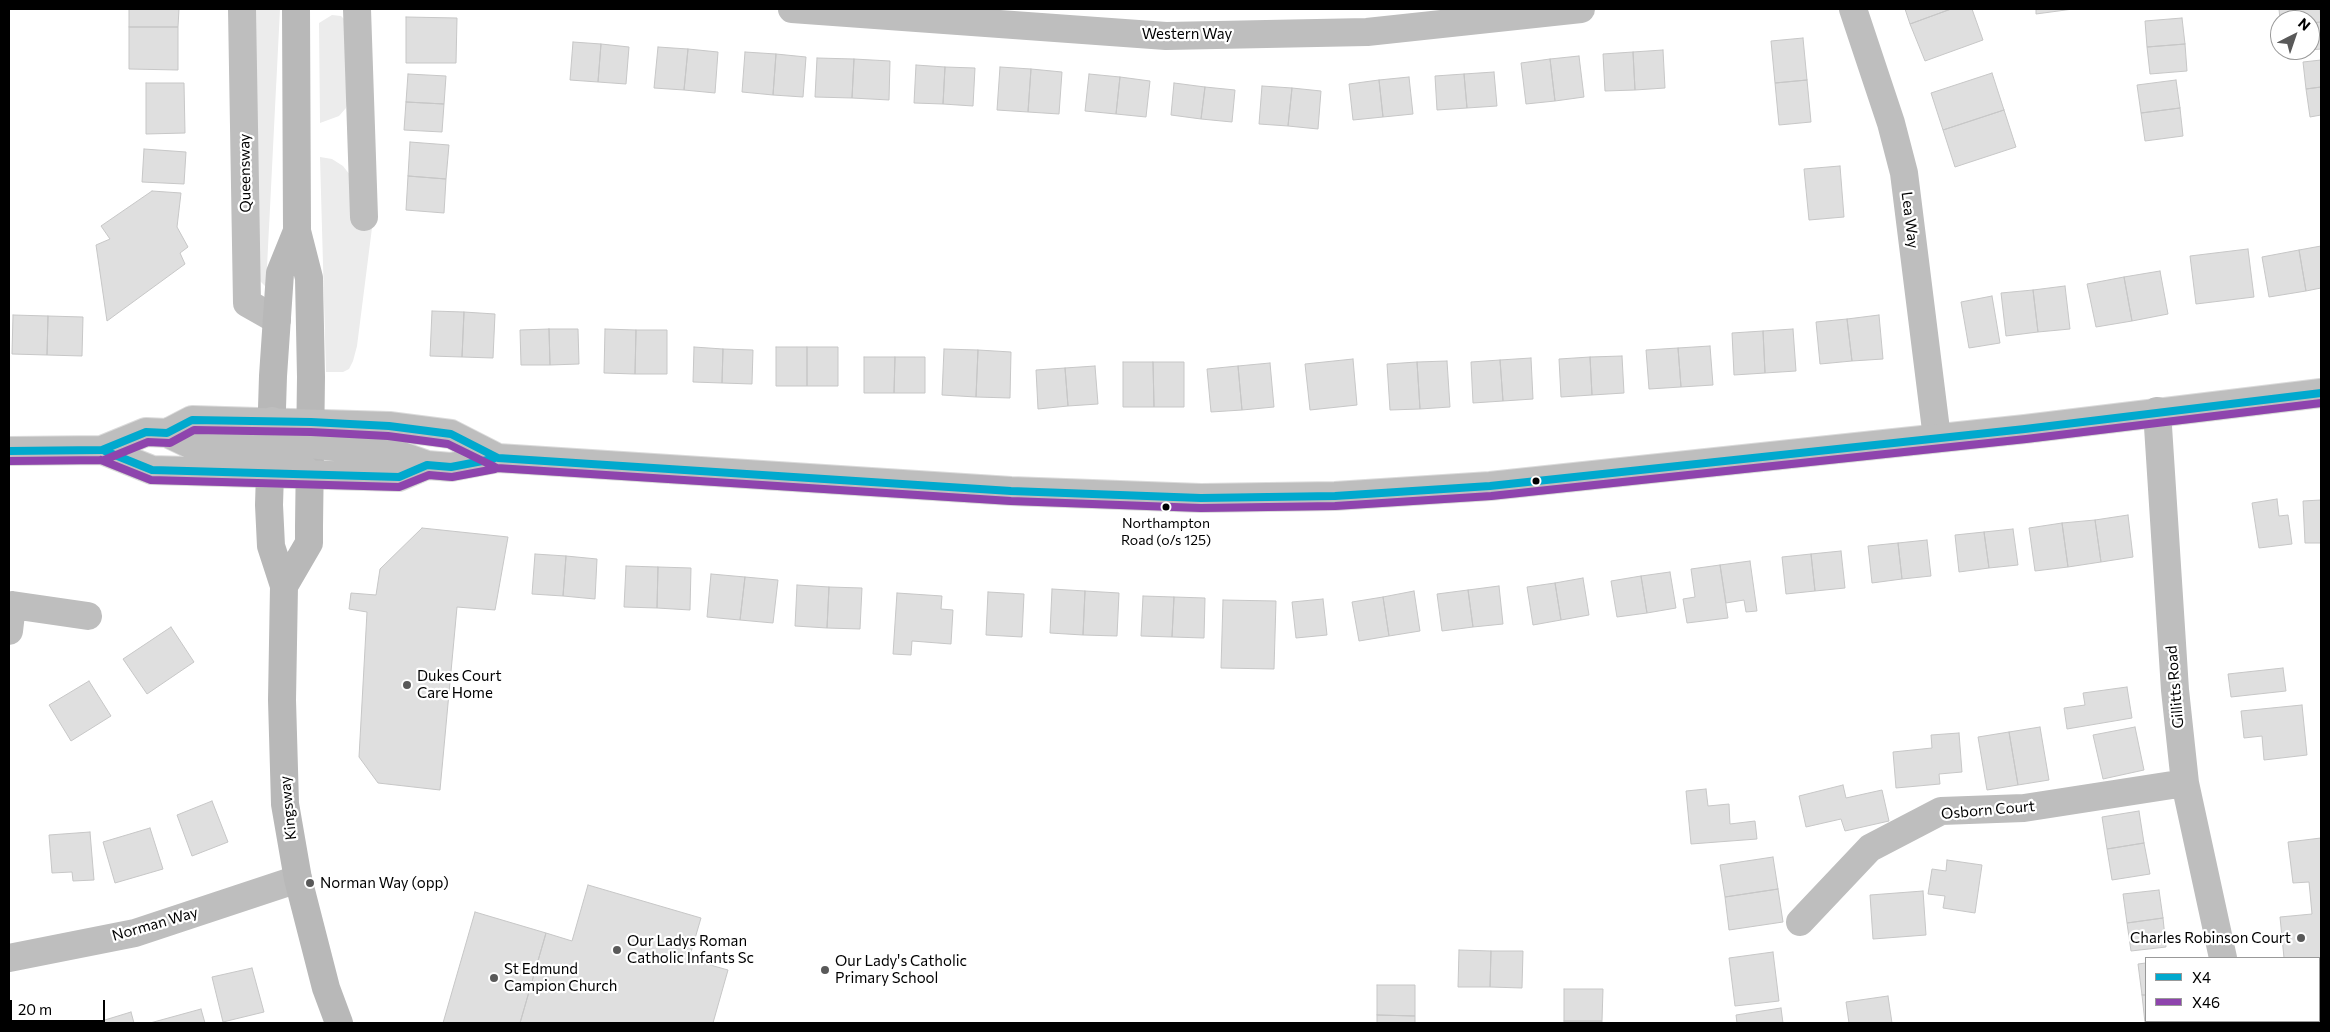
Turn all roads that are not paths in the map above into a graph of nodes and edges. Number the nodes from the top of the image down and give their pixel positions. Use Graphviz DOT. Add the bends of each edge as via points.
graph roads {
  1 [pos="242,9"];
  2 [pos="296,9"];
  3 [pos="357,9"];
  4 [pos="792,9"];
  5 [pos="1581,9"];
  6 [pos="1853,9"];
  7 [pos="364,217"];
  8 [pos="297,231"];
  9 [pos="277,320"];
  10 [pos="2321,393"];
  11 [pos="2157,411"];
  12 [pos="272,421"];
  13 [pos="167,433"];
  14 [pos="311,433"];
  15 [pos="1937,438"];
  16 [pos="102,450"];
  17 [pos="9,451"];
  18 [pos="498,458"];
  19 [pos="271,461"];
  20 [pos="427,465"];
  21 [pos="310,474"];
  22 [pos="284,586"];
  23 [pos="88,616"];
  24 [pos="9,631"];
  25 [pos="2185,783"];
  26 [pos="298,879"];
  27 [pos="1800,922"];
  28 [pos="2223,957"];
  29 [pos="9,958"];
  30 [pos="339,1023"];
  1 -- 9 [label="street, Queensway" via="247,303"];
  2 -- 8 [label="street"];
  3 -- 7 [label="street"];
  4 -- 5 [label="street, Western Way" via="1166,36 1367,32"];
  6 -- 15 [label="street, Lea Way" via="1904,173"];
  8 -- 9 [label="street" via="280,273"];
  8 -- 14 [label="street" via="309,278"];
  9 -- 12 [label="street"];
  10 -- 11 [label="street"];
  11 -- 15 [label="street"];
  11 -- 25 [label="street, Gillitts Road" via="2175,690"];
  12 -- 13 [label="street" via="192,420"];
  12 -- 14 [label="street"];
  12 -- 19 [label="street"];
  13 -- 16 [label="street" via="146,432"];
  13 -- 19 [label="street" via="190,444"];
  14 -- 18 [label="street" via="389,426 451,434"];
  14 -- 20 [label="street"];
  14 -- 21 [label="street, Kingsway"];
  15 -- 18 [label="street" via="1490,486 1335,496 1230,498 1011,491"];
  16 -- 17 [label="street"];
  16 -- 19 [label="street" via="152,470"];
  18 -- 20 [label="street" via="450,466"];
  19 -- 21 [label="street"];
  19 -- 22 [label="street, Kingsway" via="271,546"];
  20 -- 21 [label="street" via="399,477"];
  21 -- 22 [label="street, Kingsway" via="309,543"];
  22 -- 26 [label="street, Kingsway" via="282,700 285,804"];
  23 -- 24 [label="street" via="12,605"];
  25 -- 27 [label="street, Osborn Court" via="2024,808 1941,811 1870,848"];
  25 -- 28 [label="street, Gillitts Road"];
  26 -- 29 [label="street, Norman Way" via="136,933"];
  26 -- 30 [label="street, Kingsway" via="326,988"];
}
